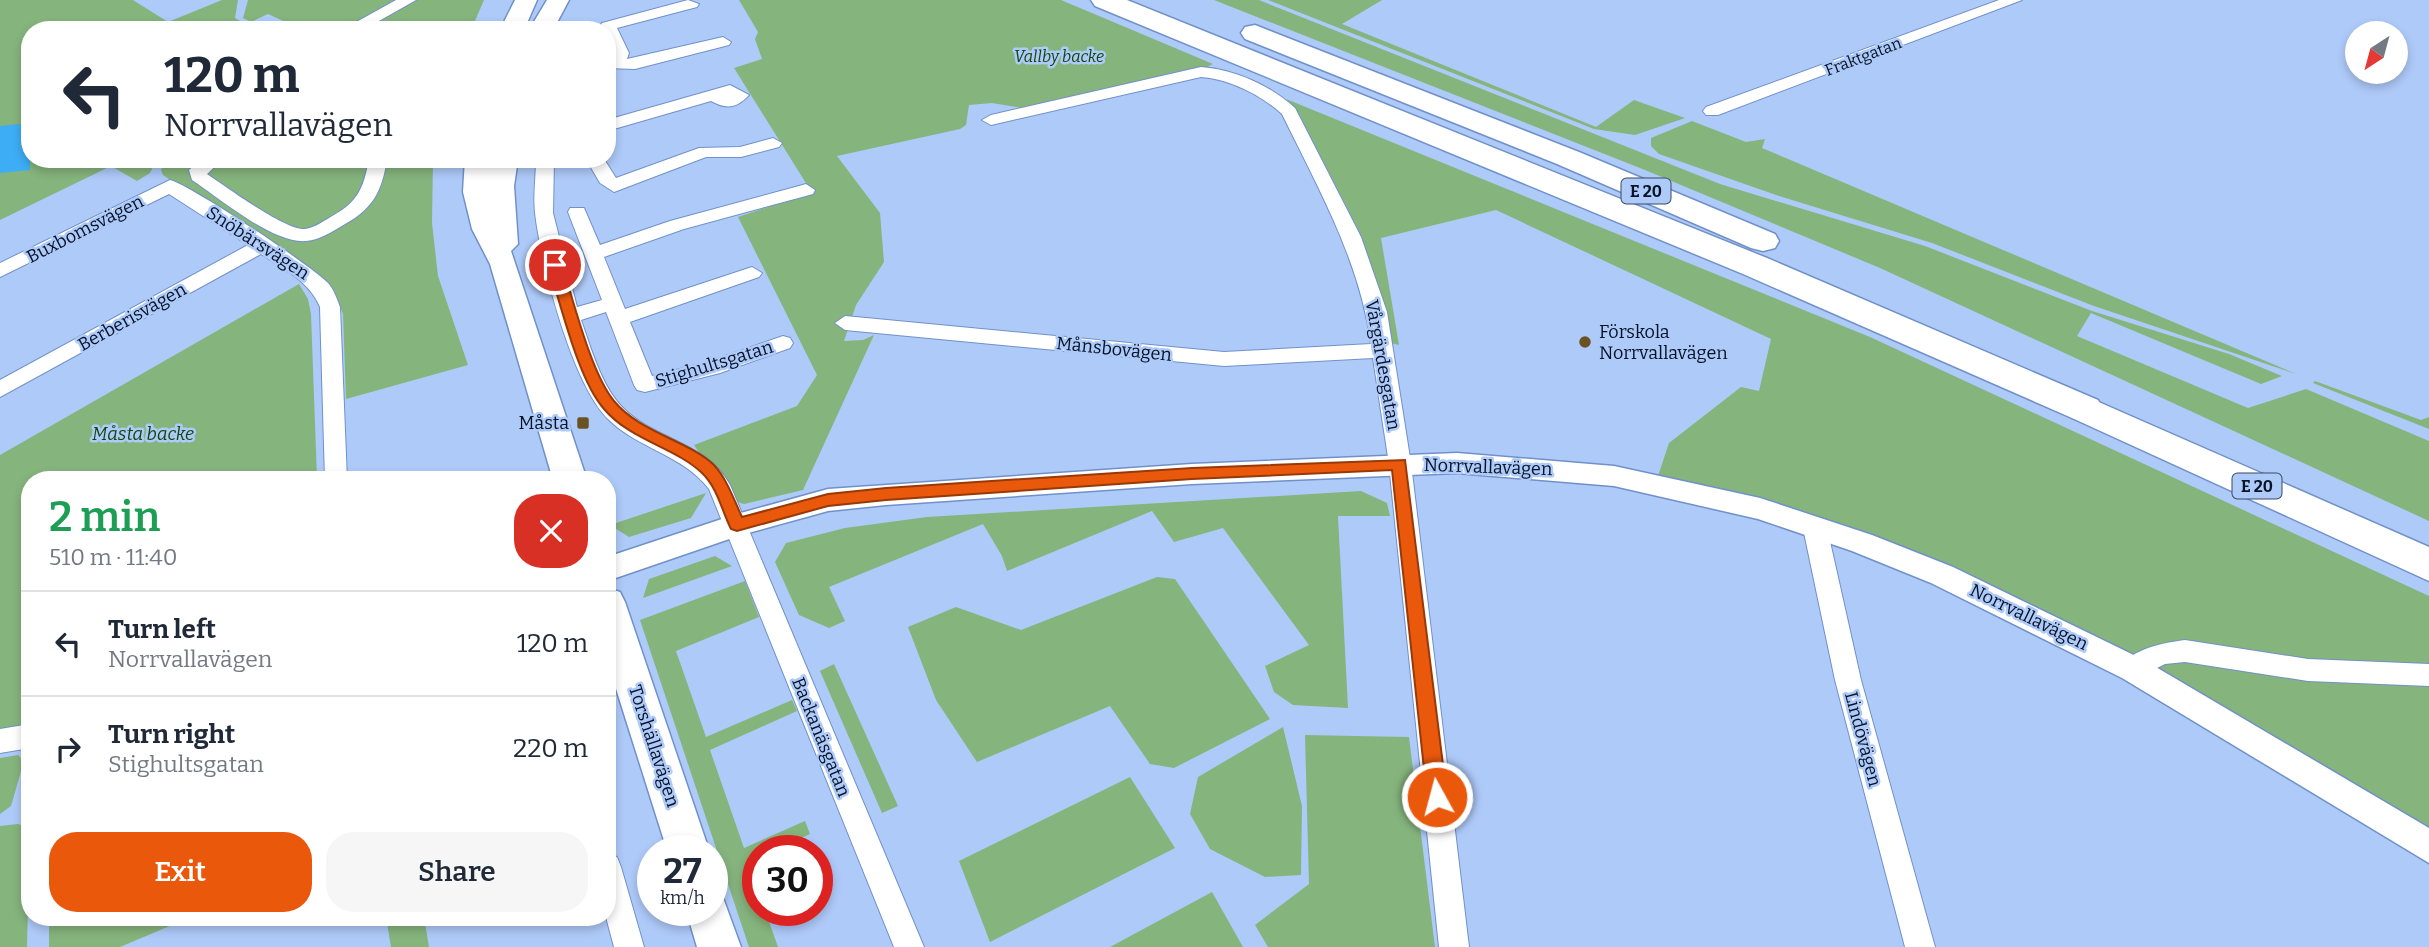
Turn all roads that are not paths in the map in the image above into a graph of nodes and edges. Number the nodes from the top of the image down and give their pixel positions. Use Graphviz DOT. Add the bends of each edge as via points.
graph roads {
  1 [pos="408,0"];
  2 [pos="526,0"];
  3 [pos="558,0"];
  4 [pos="1104,0"];
  5 [pos="1172,0"];
  6 [pos="2014,0"];
  7 [pos="691,4"];
  8 [pos="368,21"];
  9 [pos="516,21"];
  10 [pos="546,21"];
  11 [pos="616,24"];
  12 [pos="723,42"];
  13 [pos="616,43"];
  14 [pos="616,59"];
  15 [pos="616,62"];
  16 [pos="716,97"];
  17 [pos="1712,111"];
  18 [pos="991,120"];
  19 [pos="616,123"];
  20 [pos="773,143"];
  21 [pos="201,168"];
  22 [pos="377,168"];
  23 [pos="478,168"];
  24 [pos="504,168"];
  25 [pos="545,168"];
  26 [pos="600,168"];
  27 [pos="170,186"];
  28 [pos="806,190"];
  29 [pos="577,212"];
  30 [pos="263,245"];
  31 [pos="594,254"];
  32 [pos="504,264"];
  33 [pos="0,271"];
  34 [pos="752,273"];
  35 [pos="615,312"];
  36 [pos="581,313"];
  37 [pos="845,323"];
  38 [pos="783,343"];
  39 [pos="1383,350"];
  40 [pos="0,389"];
  41 [pos="2099,403"];
  42 [pos="1400,464"];
  43 [pos="336,471"];
  44 [pos="566,471"];
  45 [pos="737,525"];
  46 [pos="1815,528"];
  47 [pos="2429,544"];
  48 [pos="2429,565"];
  49 [pos="616,566"];
  50 [pos="616,630"];
  51 [pos="2133,669"];
  52 [pos="2429,675"];
  53 [pos="21,738"];
  54 [pos="0,741"];
  55 [pos="683,835"];
  56 [pos="2429,847"];
  57 [pos="616,900"];
  58 [pos="712,926"];
  59 [pos="629,947"];
  60 [pos="719,947"];
  61 [pos="909,947"];
  62 [pos="1454,947"];
  63 [pos="1920,947"];
  1 -- 8 [label="street"];
  2 -- 9 [label="main road"];
  3 -- 10 [label="main road"];
  4 -- 41 [label="highway, E 20"];
  5 -- 41 [label="highway, E 20" via="1687,208"];
  6 -- 17 [label="street, Fraktgatan"];
  7 -- 11 [label="street"];
  12 -- 15 [label="street" via="635,64"];
  13 -- 14 [label="street" via="621,53"];
  16 -- 19 [label="street"];
  18 -- 39 [label="street, Vårgärdesgatan" via="1201,72 1215,73 1272,96 1289,112 1351,237 1377,312"];
  20 -- 26 [label="street" via="741,152 705,152 614,186"];
  21 -- 22 [label="street" via="198,176 282,228 303,235 360,208 373,190"];
  23 -- 32 [label="main road" via="477,192 486,229"];
  24 -- 32 [label="main road"];
  25 -- 45 [label="street" via="544,212 555,265 592,375 615,413 707,468"];
  27 -- 30 [label="street, Snöbärsvägen"];
  27 -- 33 [label="street, Buxbomsvägen"];
  28 -- 31 [label="street" via="677,225"];
  29 -- 31 [label="street"];
  30 -- 40 [label="street, Berberisvägen"];
  30 -- 43 [label="street, Snöbärsvägen" via="315,281 330,307"];
  31 -- 35 [label="street"];
  32 -- 44 [label="main road"];
  34 -- 35 [label="street"];
  35 -- 36 [label="street"];
  35 -- 38 [label="street, Stighultsgatan" via="645,385 713,368"];
  37 -- 39 [label="street, Månsbovägen" via="1224,359"];
  39 -- 42 [label="street, Vårgärdesgatan"];
  41 -- 47 [label="highway, E 20"];
  41 -- 48 [label="highway, E 20"];
  42 -- 45 [label="street, Norrvallavägen" via="886,494 828,500"];
  42 -- 46 [label="street, Norrvallavägen" via="1516,466 1614,477 1760,509"];
  42 -- 62 [label="street, Vårgärdesgatan"];
  45 -- 49 [label="street, Norrvallavägen"];
  45 -- 61 [label="street, Backanäsgatan"];
  46 -- 51 [label="street, Norrvallavägen" via="1942,575"];
  46 -- 63 [label="street, Lindövägen" via="1848,680"];
  50 -- 55 [label="main road, Torshällavägen"];
  51 -- 52 [label="street" via="2161,654 2185,651 2308,670"];
  51 -- 56 [label="street, Norrvallavägen"];
  53 -- 54 [label="street"];
  57 -- 59 [label="street"];
  58 -- 60 [label="main road"];
}
